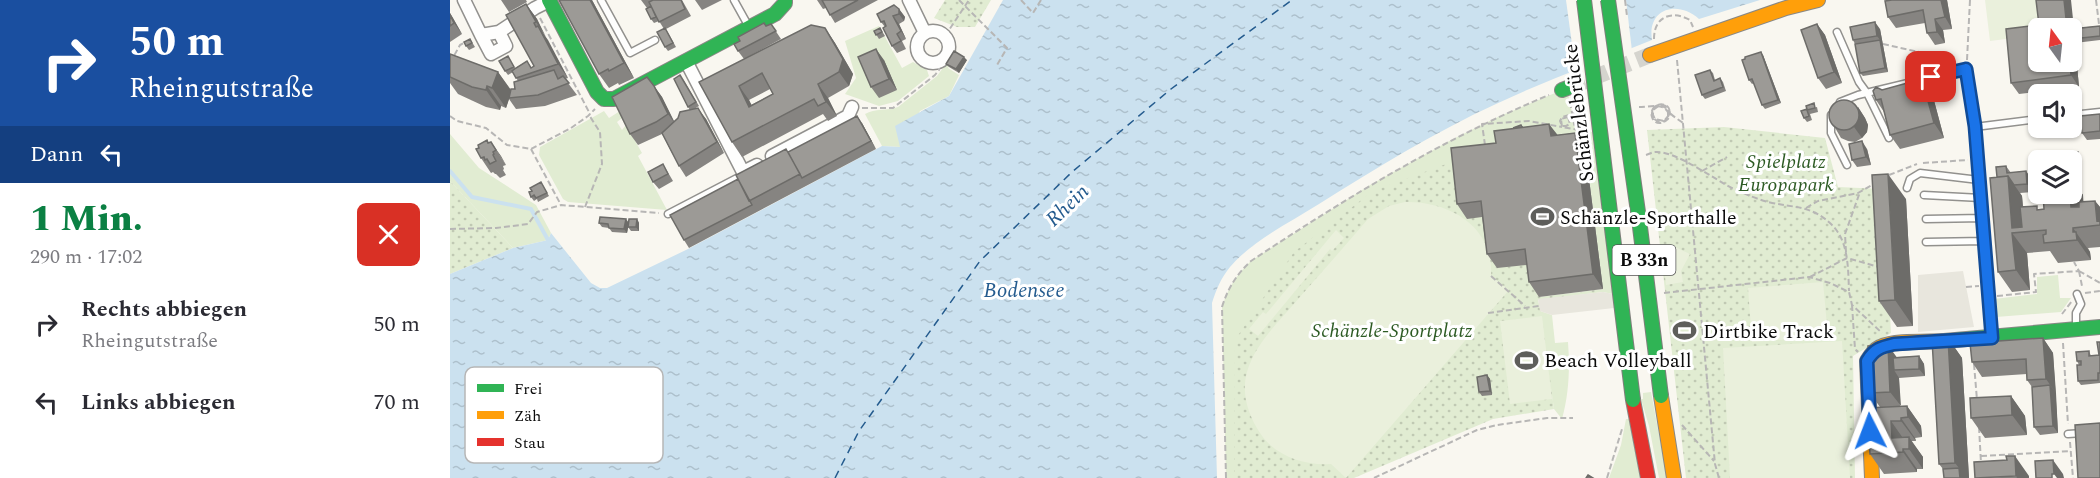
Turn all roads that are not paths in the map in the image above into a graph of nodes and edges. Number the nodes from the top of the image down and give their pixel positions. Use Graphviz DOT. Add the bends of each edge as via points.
graph roads {
  1 [pos="464,0"];
  2 [pos="550,0"];
  3 [pos="601,0"];
  4 [pos="734,0"];
  5 [pos="909,0"];
  6 [pos="1584,0"];
  7 [pos="1608,0"];
  8 [pos="1818,0"];
  9 [pos="785,1"];
  10 [pos="749,28"];
  11 [pos="1837,32"];
  12 [pos="499,33"];
  13 [pos="926,33"];
  14 [pos="482,35"];
  15 [pos="656,40"];
  16 [pos="1654,53"];
  17 [pos="686,61"];
  18 [pos="1867,93"];
  19 [pos="852,107"];
  20 [pos="2100,112"];
  21 [pos="2082,115"];
  22 [pos="2028,120"];
  23 [pos="1975,126"];
  24 [pos="1889,138"];
  25 [pos="1847,165"];
  26 [pos="743,172"];
  27 [pos="1979,180"];
  28 [pos="1907,188"];
  29 [pos="1924,195"];
  30 [pos="1981,198"];
  31 [pos="668,214"];
  32 [pos="1983,218"];
  33 [pos="1926,219"];
  34 [pos="1984,241"];
  35 [pos="1926,242"];
  36 [pos="2077,294"];
  37 [pos="2100,327"];
  38 [pos="2069,331"];
  39 [pos="1992,338"];
  40 [pos="2089,432"];
  41 [pos="2068,434"];
  42 [pos="1648,478"];
  43 [pos="1674,478"];
  44 [pos="1872,478"];
  1 -- 14 [label="street"];
  2 -- 12 [label="street"];
  2 -- 17 [label="main road" via="604,99 614,99"];
  3 -- 15 [label="lane" via="630,53"];
  4 -- 10 [label="lane"];
  5 -- 13 [label="street"];
  6 -- 42 [label="main road, Schänzlebrücke / B 33n, bridge" via="1633,400"];
  7 -- 43 [label="main road, B 33n, bridge"];
  8 -- 16 [label="main road"];
  9 -- 10 [label="main road" via="775,14"];
  10 -- 17 [label="main road"];
  11 -- 18 [label="lane"];
  12 -- 14 [label="street"];
  12 -- 14 [label="street" via="506,46 491,54"];
  13 -- 13 [label="street" via="919,41 918,51 924,60 939,62 949,50 945,36 936,31"];
  17 -- 26 [label="street"];
  18 -- 23 [label="lane" via="1966,69"];
  18 -- 24 [label="lane"];
  18 -- 25 [label="lane" via="1839,103 1832,111 1832,133"];
  19 -- 26 [label="street" via="849,116"];
  20 -- 21 [label="lane"];
  22 -- 23 [label="lane"];
  23 -- 27 [label="lane"];
  26 -- 31 [label="lane"];
  27 -- 28 [label="lane" via="1920,173 1910,179"];
  27 -- 30 [label="lane"];
  29 -- 30 [label="lane"];
  30 -- 32 [label="lane"];
  32 -- 33 [label="lane"];
  32 -- 34 [label="lane"];
  34 -- 35 [label="lane"];
  34 -- 39 [label="lane"];
  36 -- 38 [label="lane" via="2080,304"];
  37 -- 38 [label="main road"];
  38 -- 39 [label="main road"];
  39 -- 44 [label="main road" via="1938,347 1894,344 1872,352 1867,361"];
  40 -- 41 [label="lane"];
}
